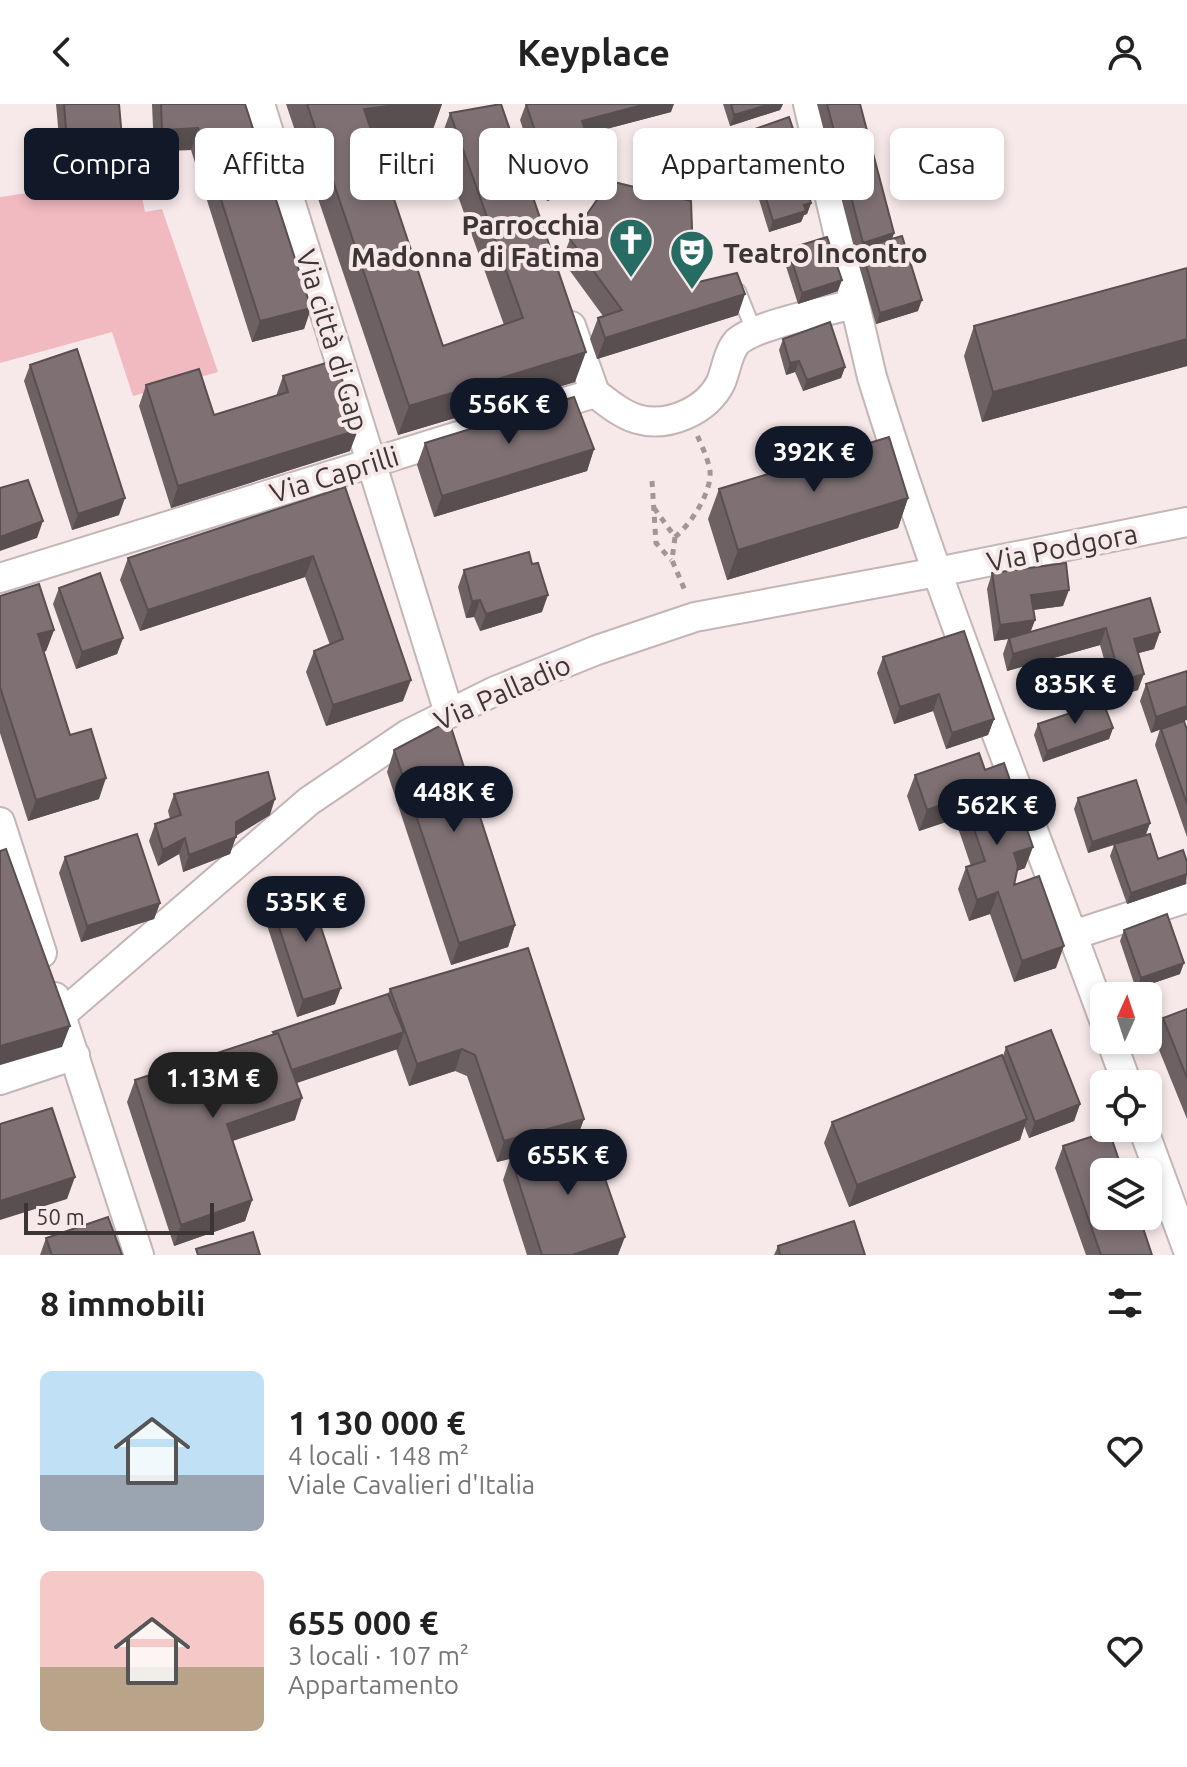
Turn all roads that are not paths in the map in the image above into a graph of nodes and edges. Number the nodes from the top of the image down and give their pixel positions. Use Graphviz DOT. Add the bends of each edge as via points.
graph roads {
  1 [pos="260,104"];
  2 [pos="808,104"];
  3 [pos="738,291"];
  4 [pos="854,304"];
  5 [pos="564,306"];
  6 [pos="754,331"];
  7 [pos="595,393"];
  8 [pos="521,416"];
  9 [pos="476,430"];
  10 [pos="372,463"];
  11 [pos="1187,522"];
  12 [pos="937,572"];
  13 [pos="0,578"];
  14 [pos="449,713"];
  15 [pos="0,822"];
  16 [pos="1187,898"];
  17 [pos="1073,935"];
  18 [pos="1090,982"];
  19 [pos="61,1015"];
  20 [pos="75,1055"];
  21 [pos="0,1080"];
  22 [pos="1148,1142"];
  23 [pos="1187,1248"];
  24 [pos="139,1255"];
  1 -- 10 [label="street, Via città di Gap"];
  2 -- 4 [label="street"];
  3 -- 6 [label="lane"];
  4 -- 6 [label="street"];
  4 -- 12 [label="street" via="880,374"];
  5 -- 7 [label="street"];
  6 -- 7 [label="street" via="736,343 706,403 687,414 648,428"];
  7 -- 8 [label="street"];
  9 -- 10 [label="street, Via Caprilli"];
  10 -- 13 [label="street, Via Caprilli"];
  10 -- 14 [label="street, Via città di Gap"];
  11 -- 12 [label="street, Via Podgora" via="1123,529"];
  12 -- 14 [label="street, Via Palladio" via="695,617 583,656"];
  12 -- 17 [label="street"];
  14 -- 19 [label="street, Via Palladio" via="408,734 309,801"];
  15 -- 19 [label="street"];
  16 -- 17 [label="street"];
  17 -- 18 [label="street"];
  19 -- 20 [label="street"];
  20 -- 21 [label="street"];
  20 -- 24 [label="street"];
  22 -- 23 [label="street"];
}
